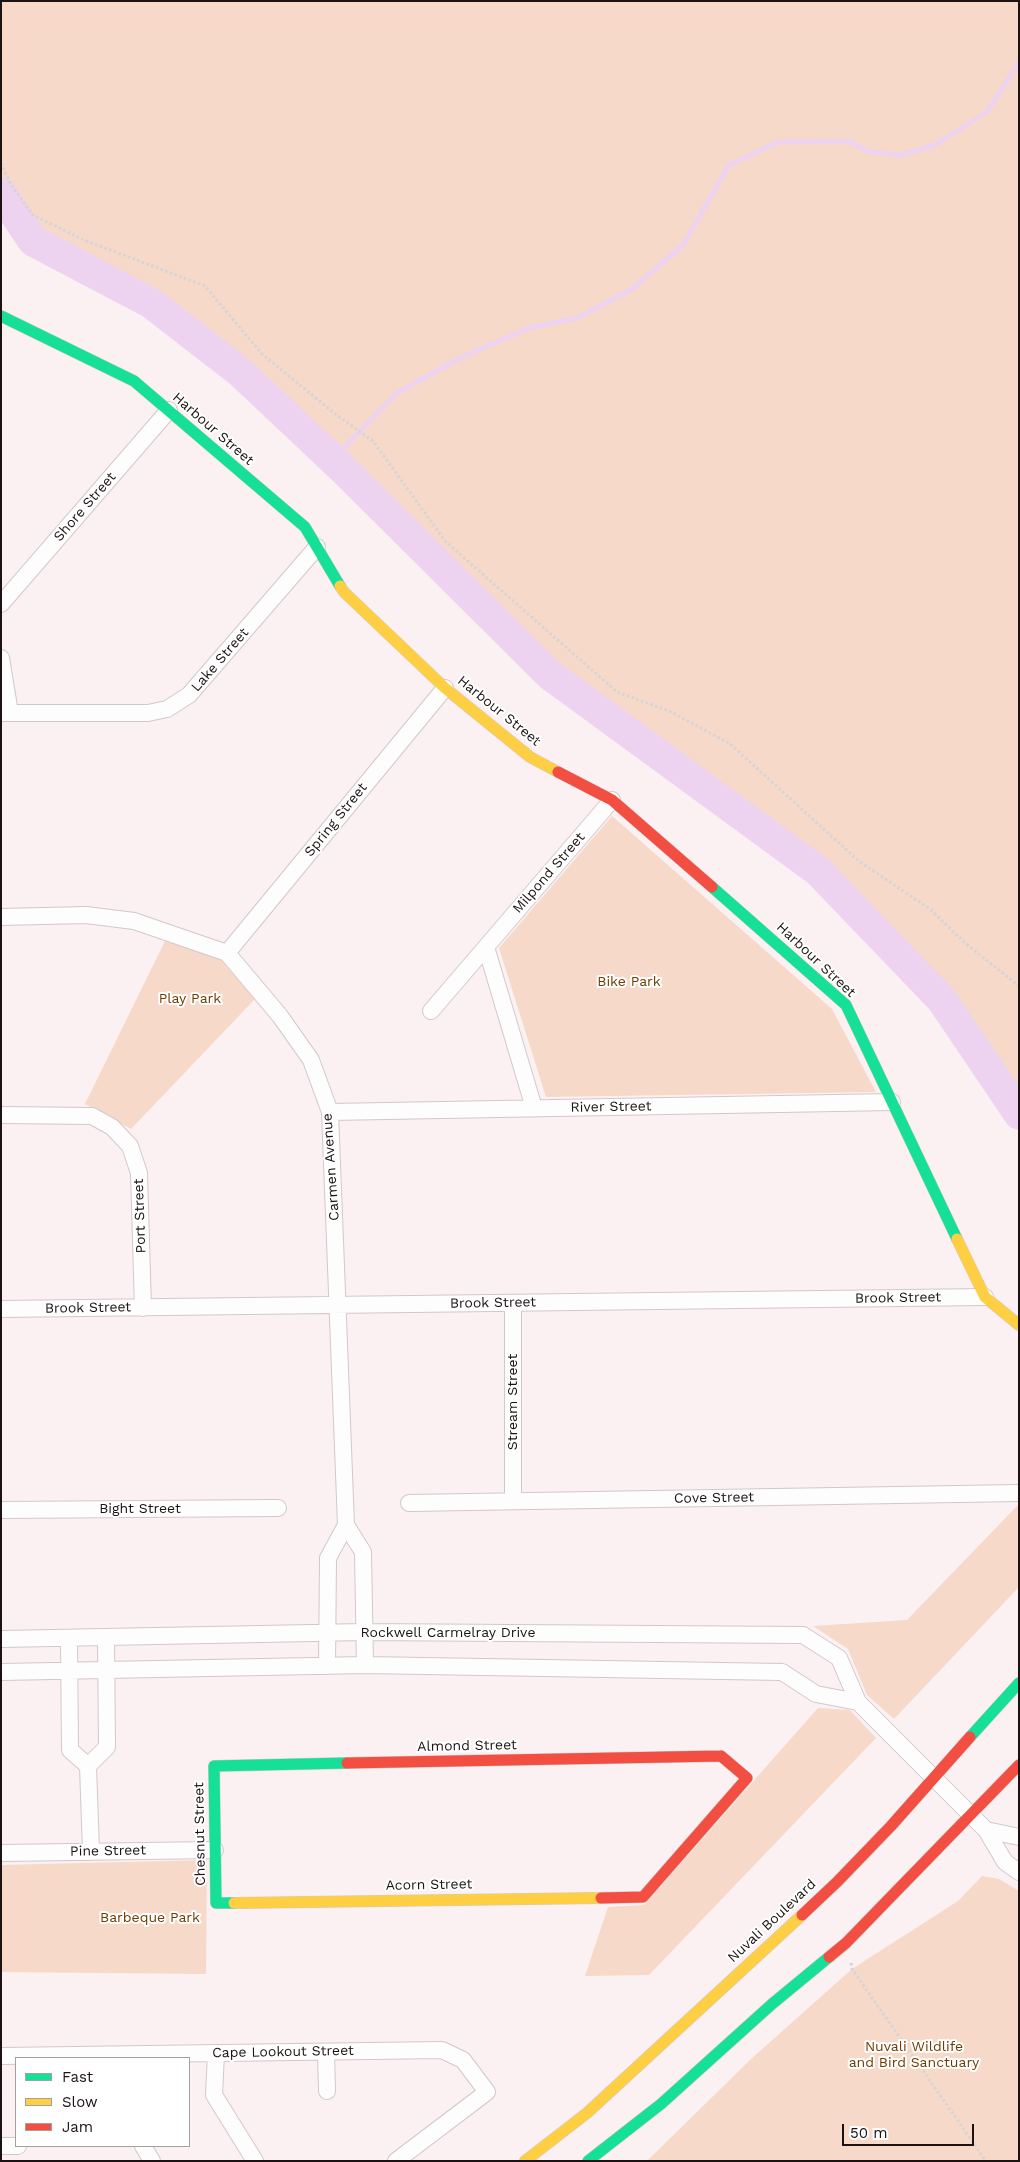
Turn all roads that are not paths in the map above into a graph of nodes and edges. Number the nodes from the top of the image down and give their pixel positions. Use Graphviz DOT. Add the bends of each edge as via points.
graph roads {
  1 [pos="1,316"];
  2 [pos="169,410"];
  3 [pos="317,547"];
  4 [pos="1,604"];
  5 [pos="1,658"];
  6 [pos="446,688"];
  7 [pos="5,713"];
  8 [pos="612,800"];
  9 [pos="1,917"];
  10 [pos="486,946"];
  11 [pos="227,953"];
  12 [pos="431,1011"];
  13 [pos="892,1102"];
  14 [pos="534,1108"];
  15 [pos="330,1112"];
  16 [pos="1,1115"];
  17 [pos="985,1297"];
  18 [pos="513,1303"];
  19 [pos="339,1305"];
  20 [pos="143,1308"];
  21 [pos="1,1310"];
  22 [pos="1019,1325"];
  23 [pos="1019,1492"];
  24 [pos="513,1501"];
  25 [pos="409,1503"];
  26 [pos="278,1508"];
  27 [pos="1,1510"];
  28 [pos="346,1525"];
  29 [pos="364,1632"];
  30 [pos="328,1633"];
  31 [pos="106,1638"];
  32 [pos="1,1639"];
  33 [pos="70,1639"];
  34 [pos="365,1665"];
  35 [pos="327,1666"];
  36 [pos="70,1671"];
  37 [pos="106,1671"];
  38 [pos="1,1672"];
  39 [pos="1019,1683"];
  40 [pos="858,1702"];
  41 [pos="1019,1765"];
  42 [pos="88,1766"];
  43 [pos="214,1766"];
  44 [pos="935,1778"];
  45 [pos="970,1816"];
  46 [pos="986,1830"];
  47 [pos="1019,1837"];
  48 [pos="215,1850"];
  49 [pos="91,1852"];
  50 [pos="1,1853"];
  51 [pos="1019,1872"];
  52 [pos="643,1897"];
  53 [pos="216,1903"];
  54 [pos="326,2052"];
  55 [pos="216,2053"];
  56 [pos="1,2056"];
  57 [pos="327,2091"];
  58 [pos="1,2146"];
  59 [pos="15,2146"];
  60 [pos="144,2147"];
  61 [pos="152,2161"];
  62 [pos="255,2161"];
  63 [pos="396,2161"];
  64 [pos="526,2161"];
  65 [pos="588,2161"];
  1 -- 2 [label="street, Harbour Street" via="134,381"];
  2 -- 3 [label="street, Harbour Street" via="305,527"];
  2 -- 4 [label="street, Shore Street"];
  3 -- 6 [label="street, Harbour Street" via="344,592"];
  3 -- 7 [label="street, Lake Street" via="190,695 167,709 148,714"];
  5 -- 7 [label="street"];
  6 -- 8 [label="street, Harbour Street" via="530,757"];
  6 -- 11 [label="street, Spring Street"];
  8 -- 10 [label="street, Milpond Street"];
  8 -- 13 [label="street, Harbour Street" via="846,1005"];
  9 -- 11 [label="street" via="86,916 134,921"];
  10 -- 12 [label="street, Milpond Street"];
  10 -- 14 [label="street"];
  11 -- 15 [label="street, Carmen Avenue" via="280,1016 311,1060"];
  13 -- 14 [label="street, River Street"];
  13 -- 17 [label="street, Harbour Street"];
  14 -- 15 [label="street, River Street"];
  15 -- 19 [label="street, Carmen Avenue"];
  16 -- 20 [label="street, Port Street" via="92,1116 112,1127 130,1146 139,1173"];
  17 -- 18 [label="street, Brook Street"];
  17 -- 22 [label="street, Harbour Street"];
  18 -- 19 [label="street, Brook Street"];
  18 -- 24 [label="street, Stream Street"];
  19 -- 20 [label="street, Brook Street"];
  19 -- 28 [label="street, Carmen Avenue"];
  20 -- 21 [label="street, Brook Street"];
  23 -- 24 [label="street, Cove Street"];
  24 -- 25 [label="street, Cove Street"];
  26 -- 27 [label="street, Bight Street"];
  28 -- 29 [label="street" via="363,1552"];
  28 -- 30 [label="street" via="328,1558"];
  29 -- 30 [label="street, Rockwell Carmelray Drive"];
  29 -- 34 [label="street"];
  29 -- 40 [label="street, Rockwell Carmelray Drive" via="803,1634 839,1658"];
  30 -- 31 [label="street, Rockwell Carmelray Drive"];
  30 -- 35 [label="street"];
  31 -- 33 [label="street, Rockwell Carmelray Drive"];
  31 -- 37 [label="street"];
  32 -- 33 [label="street, Rockwell Carmelray Drive"];
  33 -- 36 [label="street"];
  34 -- 35 [label="street"];
  34 -- 40 [label="street" via="782,1672 816,1694"];
  35 -- 37 [label="street"];
  36 -- 37 [label="street"];
  36 -- 38 [label="street"];
  36 -- 42 [label="street" via="70,1750"];
  37 -- 42 [label="street" via="107,1747"];
  39 -- 44 [label="street, Nuvali Boulevard"];
  40 -- 44 [label="street, Rockwell Carmelray Drive"];
  41 -- 45 [label="street"];
  42 -- 49 [label="street"];
  43 -- 48 [label="street, Chesnut Street"];
  43 -- 52 [label="street, Almond Street" via="721,1756 747,1778"];
  44 -- 45 [label="street, Rockwell Carmelray Drive"];
  44 -- 64 [label="street, Nuvali Boulevard" via="837,1882 588,2114"];
  45 -- 46 [label="street, Rockwell Carmelray Drive"];
  45 -- 65 [label="street" via="846,1943 660,2104"];
  46 -- 47 [label="street"];
  46 -- 51 [label="street" via="1005,1862"];
  48 -- 49 [label="street, Pine Street"];
  48 -- 53 [label="street, Chesnut Street"];
  49 -- 50 [label="street, Pine Street"];
  52 -- 53 [label="street, Acorn Street"];
  54 -- 55 [label="street, Cape Lookout Street"];
  54 -- 57 [label="street"];
  54 -- 63 [label="street, Cape Lookout Street" via="442,2050 463,2060 487,2092"];
  55 -- 56 [label="street, Cape Lookout Street"];
  55 -- 62 [label="street" via="214,2095"];
  58 -- 59 [label="street"];
  60 -- 61 [label="street"];
}
